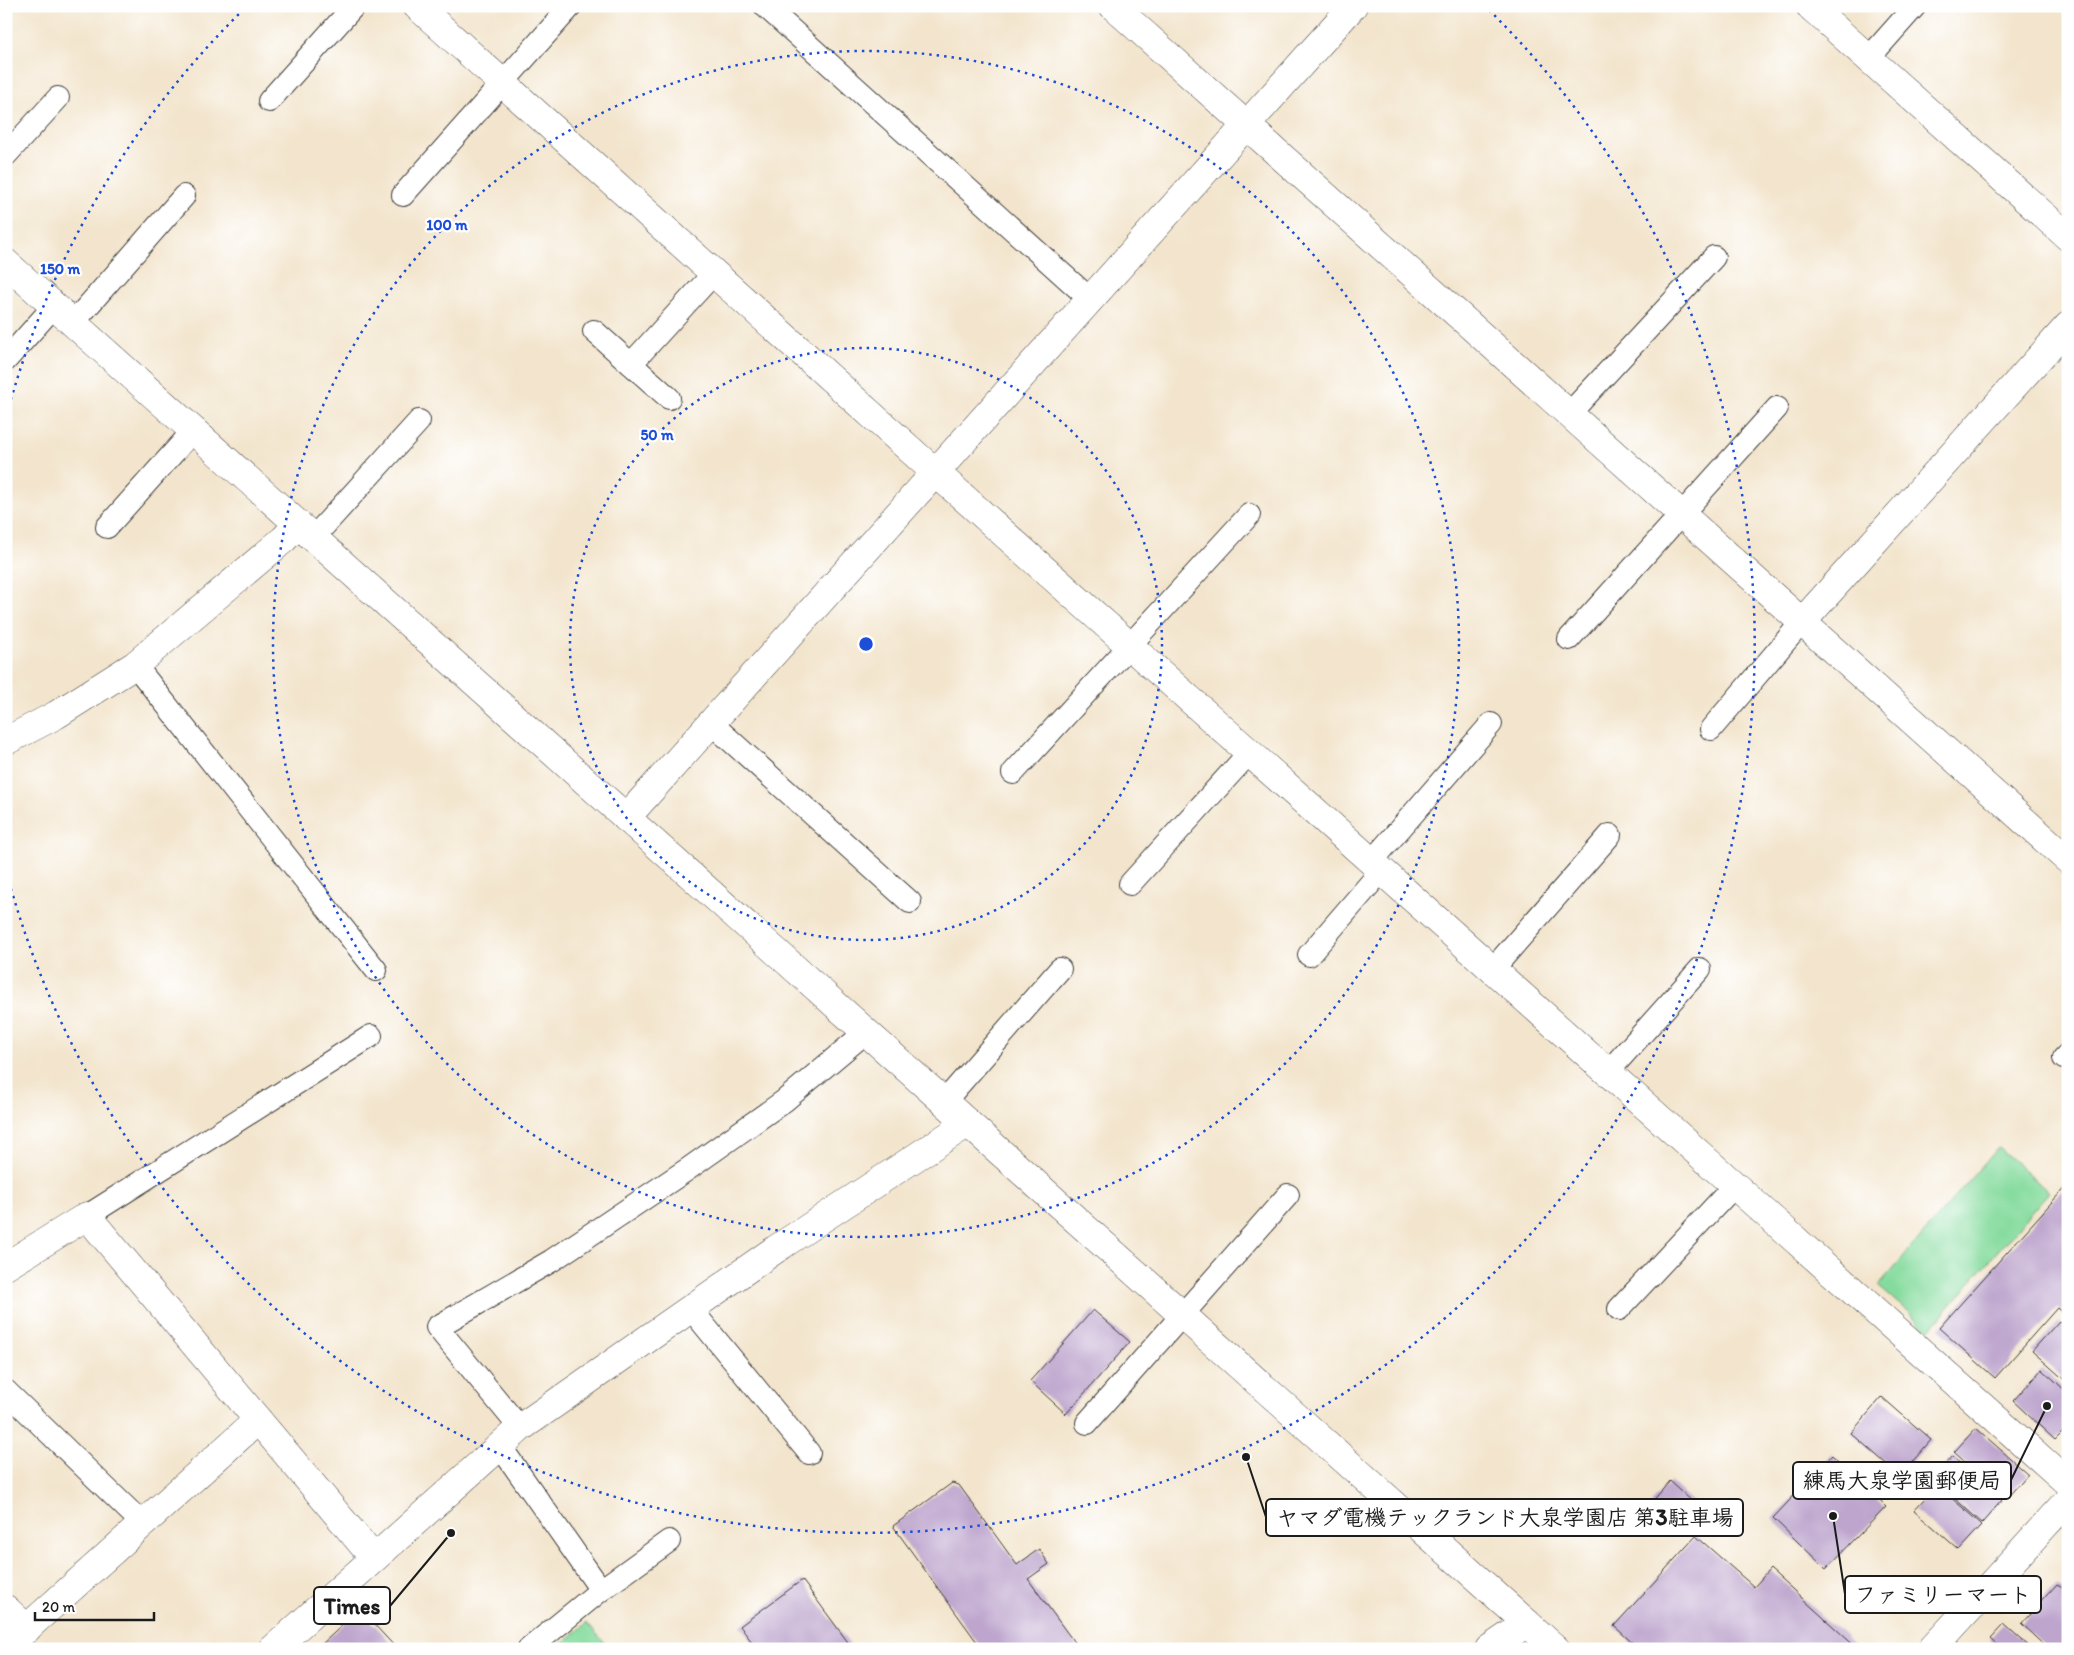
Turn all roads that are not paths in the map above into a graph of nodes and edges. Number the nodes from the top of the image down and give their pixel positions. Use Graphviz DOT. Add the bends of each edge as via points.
graph roads {
  1 [pos="354,6"];
  2 [pos="417,6"];
  3 [pos="571,6"];
  4 [pos="765,6"];
  5 [pos="1113,6"];
  6 [pos="1353,6"];
  7 [pos="1810,6"];
  8 [pos="1915,6"];
  9 [pos="1868,59"];
  10 [pos="504,84"];
  11 [pos="58,98"];
  12 [pos="269,102"];
  13 [pos="1247,125"];
  14 [pos="6,155"];
  15 [pos="403,195"];
  16 [pos="184,196"];
  17 [pos="2068,237"];
  18 [pos="1714,258"];
  19 [pos="6,263"];
  20 [pos="714,273"];
  21 [pos="1090,300"];
  22 [pos="64,314"];
  23 [pos="2068,326"];
  24 [pos="594,331"];
  25 [pos="6,360"];
  26 [pos="631,364"];
  27 [pos="669,398"];
  28 [pos="1776,408"];
  29 [pos="1569,414"];
  30 [pos="419,421"];
  31 [pos="193,430"];
  32 [pos="935,472"];
  33 [pos="1681,514"];
  34 [pos="1249,515"];
  35 [pos="107,526"];
  36 [pos="306,531"];
  37 [pos="1802,622"];
  38 [pos="1569,640"];
  39 [pos="1130,645"];
  40 [pos="135,665"];
  41 [pos="711,723"];
  42 [pos="1491,724"];
  43 [pos="1711,729"];
  44 [pos="6,741"];
  45 [pos="1250,752"];
  46 [pos="1013,773"];
  47 [pos="626,818"];
  48 [pos="1610,836"];
  49 [pos="2068,860"];
  50 [pos="1377,866"];
  51 [pos="1130,884"];
  52 [pos="910,902"];
  53 [pos="1309,954"];
  54 [pos="1060,969"];
  55 [pos="1493,969"];
  56 [pos="1700,969"];
  57 [pos="376,970"];
  58 [pos="866,1032"];
  59 [pos="371,1036"];
  60 [pos="1608,1072"];
  61 [pos="944,1102"];
  62 [pos="968,1123"];
  63 [pos="1735,1185"];
  64 [pos="1288,1195"];
  65 [pos="87,1216"];
  66 [pos="6,1266"];
  67 [pos="691,1309"];
  68 [pos="1619,1309"];
  69 [pos="1182,1315"];
  70 [pos="6,1391"];
  71 [pos="258,1420"];
  72 [pos="1088,1423"];
  73 [pos="510,1437"];
  74 [pos="809,1454"];
  75 [pos="2068,1483"];
  76 [pos="2068,1500"];
  77 [pos="143,1524"];
  78 [pos="669,1541"];
  79 [pos="373,1557"];
  80 [pos="601,1590"];
  81 [pos="6,1609"];
  82 [pos="1527,1623"];
  83 [pos="27,1629"];
  84 [pos="6,1647"];
  85 [pos="273,1649"];
  86 [pos="529,1649"];
  87 [pos="1489,1649"];
  88 [pos="1556,1649"];
  89 [pos="1932,1649"];
  1 -- 12 [label="lane"];
  2 -- 10 [label="street"];
  3 -- 10 [label="lane"];
  4 -- 21 [label="lane"];
  5 -- 13 [label="street"];
  6 -- 13 [label="street"];
  7 -- 9 [label="street"];
  8 -- 9 [label="lane"];
  9 -- 17 [label="street"];
  10 -- 15 [label="lane"];
  10 -- 20 [label="street"];
  11 -- 14 [label="lane"];
  13 -- 21 [label="street"];
  13 -- 29 [label="street"];
  16 -- 22 [label="lane"];
  18 -- 29 [label="lane"];
  19 -- 22 [label="street"];
  20 -- 26 [label="lane"];
  20 -- 32 [label="street"];
  21 -- 32 [label="street"];
  22 -- 25 [label="lane"];
  22 -- 31 [label="street"];
  23 -- 37 [label="street"];
  24 -- 26 [label="lane"];
  26 -- 27 [label="lane"];
  28 -- 33 [label="lane"];
  29 -- 33 [label="street"];
  30 -- 36 [label="lane"];
  31 -- 35 [label="lane"];
  31 -- 36 [label="street"];
  32 -- 39 [label="street"];
  32 -- 41 [label="street"];
  33 -- 37 [label="street"];
  33 -- 38 [label="lane"];
  34 -- 39 [label="lane"];
  36 -- 40 [label="street" via="284,539"];
  36 -- 47 [label="street"];
  37 -- 43 [label="lane"];
  37 -- 49 [label="street"];
  39 -- 45 [label="street"];
  39 -- 46 [label="lane"];
  40 -- 44 [label="street" via="56,715"];
  40 -- 57 [label="lane"];
  41 -- 47 [label="street"];
  41 -- 52 [label="lane"];
  42 -- 50 [label="lane"];
  45 -- 50 [label="street"];
  45 -- 51 [label="lane"];
  47 -- 58 [label="street"];
  48 -- 55 [label="lane"];
  50 -- 53 [label="lane"];
  50 -- 55 [label="street"];
  54 -- 61 [label="lane"];
  55 -- 60 [label="street"];
  56 -- 60 [label="lane"];
  58 -- 61 [label="street"];
  58 -- 73 [label="lane" via="784,1101 680,1174 551,1261 437,1327"];
  59 -- 65 [label="lane"];
  60 -- 63 [label="street"];
  61 -- 62 [label="street"];
  62 -- 67 [label="street"];
  62 -- 69 [label="street"];
  63 -- 68 [label="lane"];
  63 -- 75 [label="street"];
  64 -- 69 [label="lane"];
  65 -- 66 [label="street"];
  65 -- 71 [label="street"];
  67 -- 73 [label="street"];
  67 -- 74 [label="lane"];
  69 -- 72 [label="lane"];
  69 -- 82 [label="street"];
  70 -- 77 [label="lane"];
  71 -- 77 [label="street"];
  71 -- 79 [label="street"];
  73 -- 79 [label="street"];
  73 -- 80 [label="lane"];
  76 -- 89 [label="street"];
  77 -- 83 [label="street"];
  78 -- 80 [label="lane"];
  79 -- 85 [label="street"];
  80 -- 86 [label="lane"];
  81 -- 83 [label="street"];
  82 -- 87 [label="street"];
  82 -- 88 [label="street"];
  83 -- 84 [label="street"];
}
